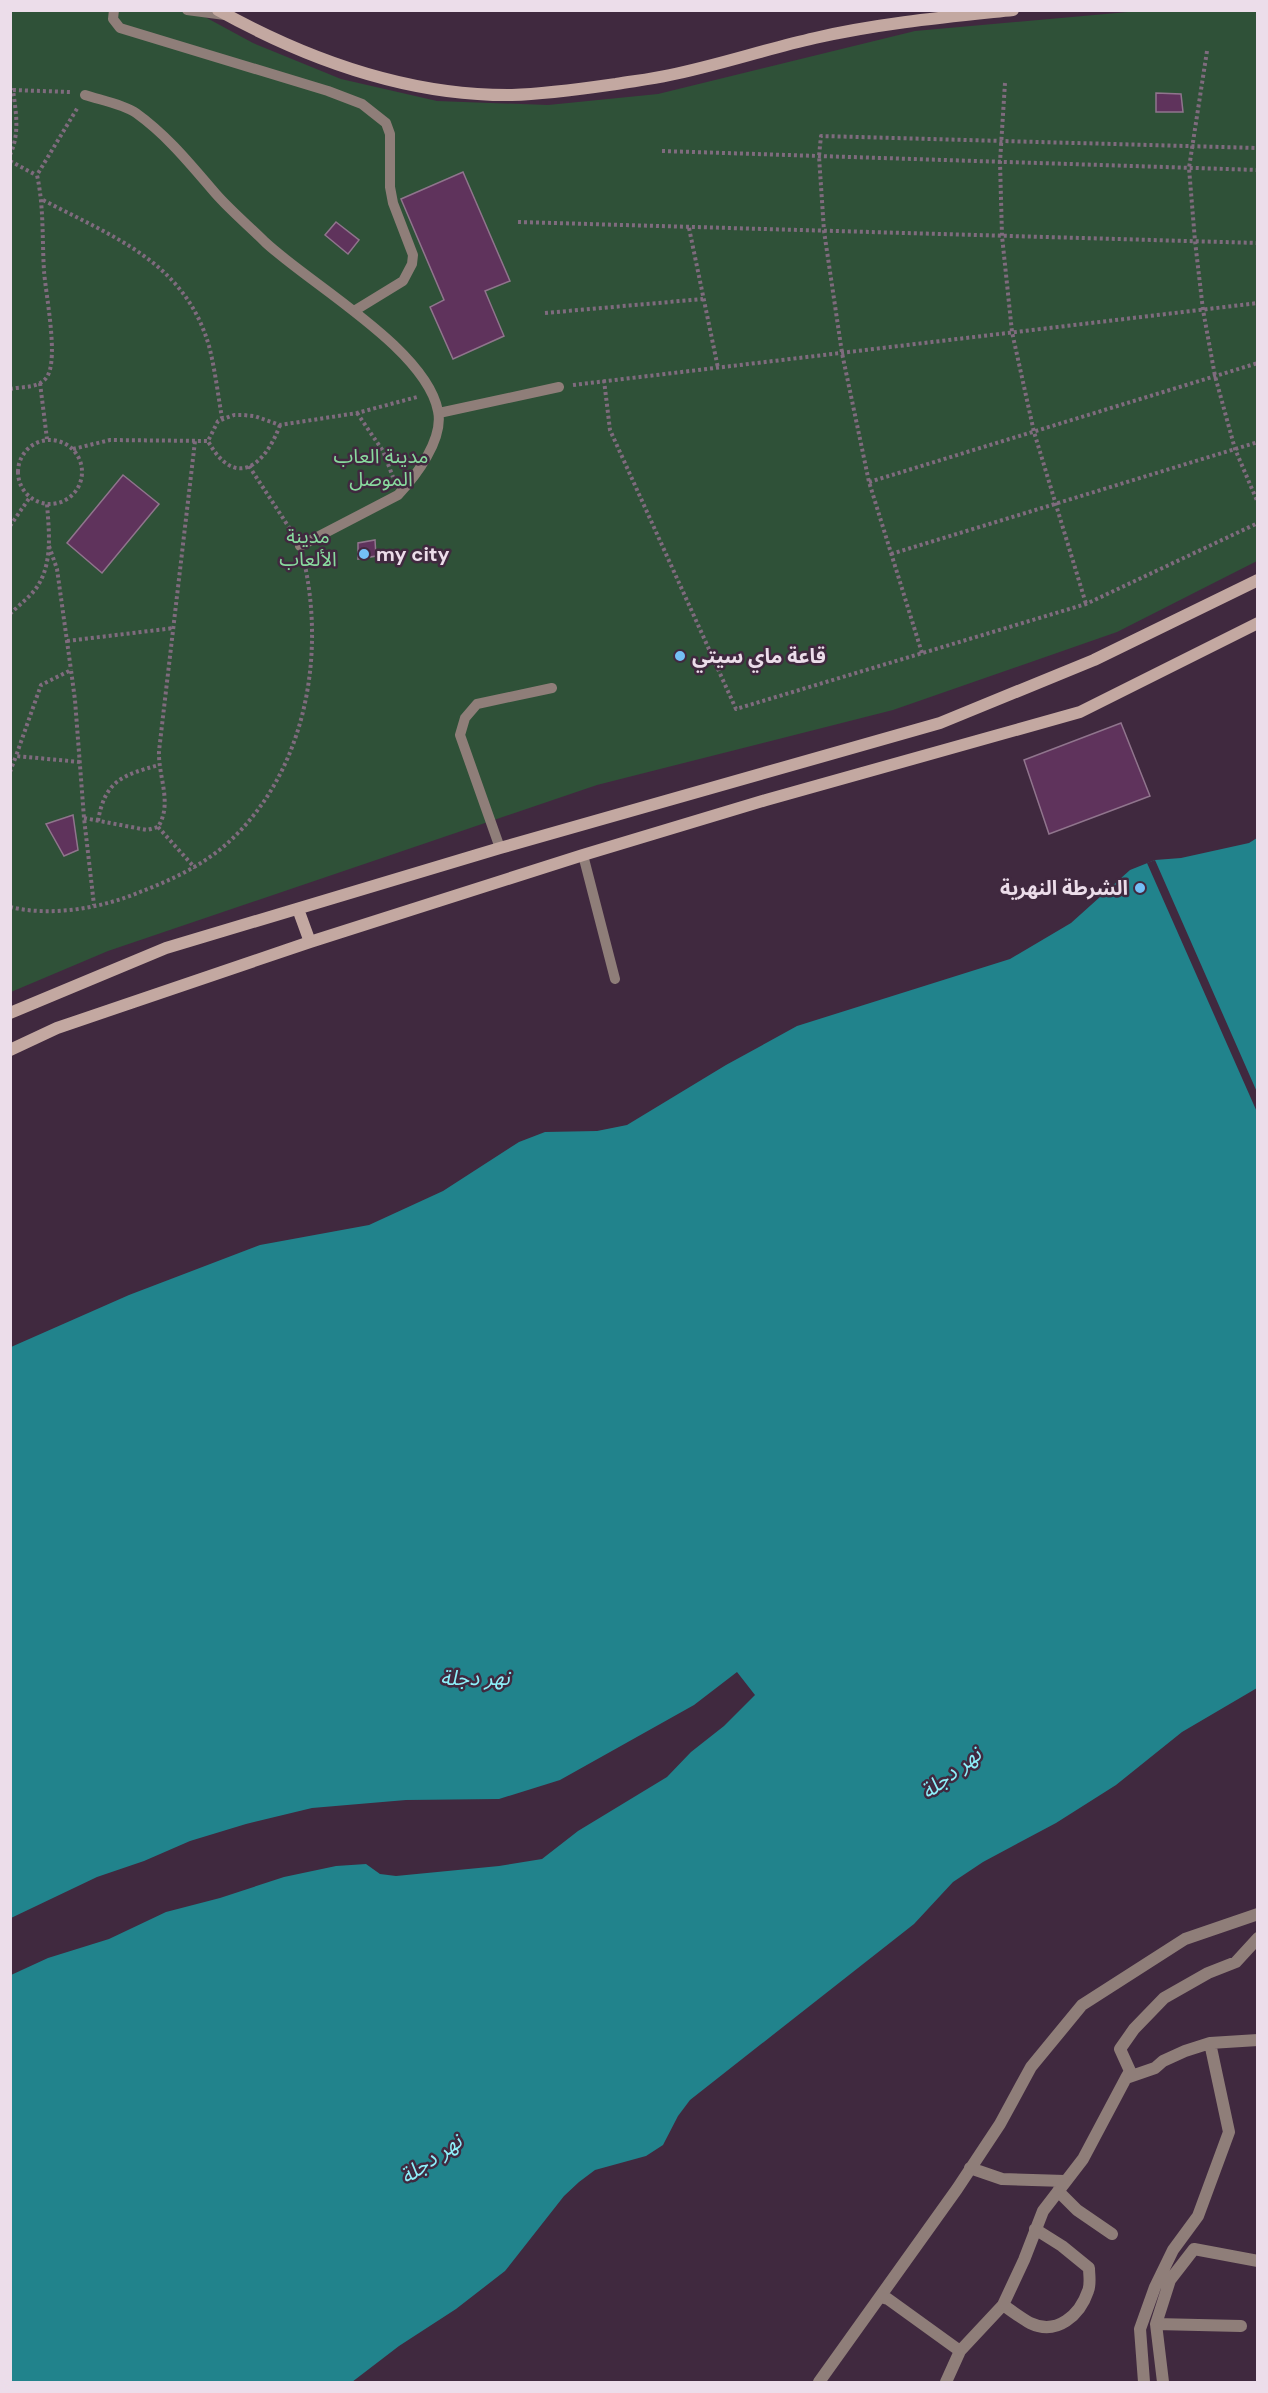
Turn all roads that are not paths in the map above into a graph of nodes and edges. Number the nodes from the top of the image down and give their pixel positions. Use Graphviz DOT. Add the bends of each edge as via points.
graph roads {
  1 [pos="114,10"];
  2 [pos="187,10"];
  3 [pos="1013,10"];
  4 [pos="222,13"];
  5 [pos="85,95"];
  6 [pos="354,312"];
  7 [pos="559,387"];
  8 [pos="439,413"];
  9 [pos="300,546"];
  10 [pos="1257,580"];
  11 [pos="1257,623"];
  12 [pos="552,688"];
  13 [pos="500,848"];
  14 [pos="583,855"];
  15 [pos="298,909"];
  16 [pos="310,942"];
  17 [pos="615,979"];
  18 [pos="10,1013"];
  19 [pos="10,1050"];
  20 [pos="1252,1916"];
  21 [pos="1257,1938"];
  22 [pos="1257,2040"];
  23 [pos="1210,2043"];
  24 [pos="1126,2078"];
  25 [pos="970,2168"];
  26 [pos="1061,2186"];
  27 [pos="1035,2229"];
  28 [pos="1112,2234"];
  29 [pos="1257,2261"];
  30 [pos="881,2297"];
  31 [pos="1003,2305"];
  32 [pos="1156,2324"];
  33 [pos="1241,2326"];
  34 [pos="960,2351"];
  35 [pos="819,2382"];
  36 [pos="946,2382"];
  37 [pos="1144,2382"];
  38 [pos="1162,2382"];
  1 -- 6 [label="lane" via="113,20 120,28 328,91 362,105 386,123 390,134 390,187 413,255 412,264 403,281"];
  2 -- 4 [label="lane"];
  3 -- 4 [label="main road" via="850,31 669,76 563,92 511,95 463,93 370,75 280,42"];
  5 -- 6 [label="lane" via="134,111 174,145 267,244"];
  6 -- 8 [label="lane" via="408,358 432,393"];
  7 -- 8 [label="lane"];
  8 -- 9 [label="lane" via="430,451 398,495"];
  10 -- 13 [label="main road" via="1095,660 940,723"];
  11 -- 14 [label="main road" via="1080,712"];
  12 -- 13 [label="lane" via="477,704 465,718 460,735"];
  13 -- 15 [label="main road"];
  14 -- 16 [label="main road"];
  14 -- 17 [label="lane"];
  15 -- 16 [label="main road"];
  15 -- 18 [label="main road" via="166,948"];
  16 -- 19 [label="main road" via="57,1028"];
  20 -- 21 [label="street"];
  20 -- 25 [label="street" via="1185,1939 1082,2005 1030,2067 1000,2124"];
  21 -- 24 [label="street" via="1236,1962 1164,1998 1134,2029 1120,2049 1130,2071"];
  22 -- 23 [label="street"];
  23 -- 24 [label="street"];
  23 -- 37 [label="street" via="1229,2133 1198,2216 1173,2250 1140,2329"];
  24 -- 26 [label="street" via="1083,2159"];
  25 -- 26 [label="street" via="1002,2179"];
  25 -- 30 [label="street"];
  26 -- 27 [label="street"];
  26 -- 28 [label="street" via="1077,2210"];
  27 -- 31 [label="street"];
  27 -- 31 [label="street" via="1089,2268 1089,2290 1077,2314 1065,2323 1049,2327 1032,2324"];
  29 -- 32 [label="street" via="1194,2249 1170,2280"];
  30 -- 34 [label="street"];
  30 -- 35 [label="street"];
  31 -- 34 [label="street"];
  32 -- 33 [label="street"];
  32 -- 38 [label="street"];
  34 -- 36 [label="street"];
}
